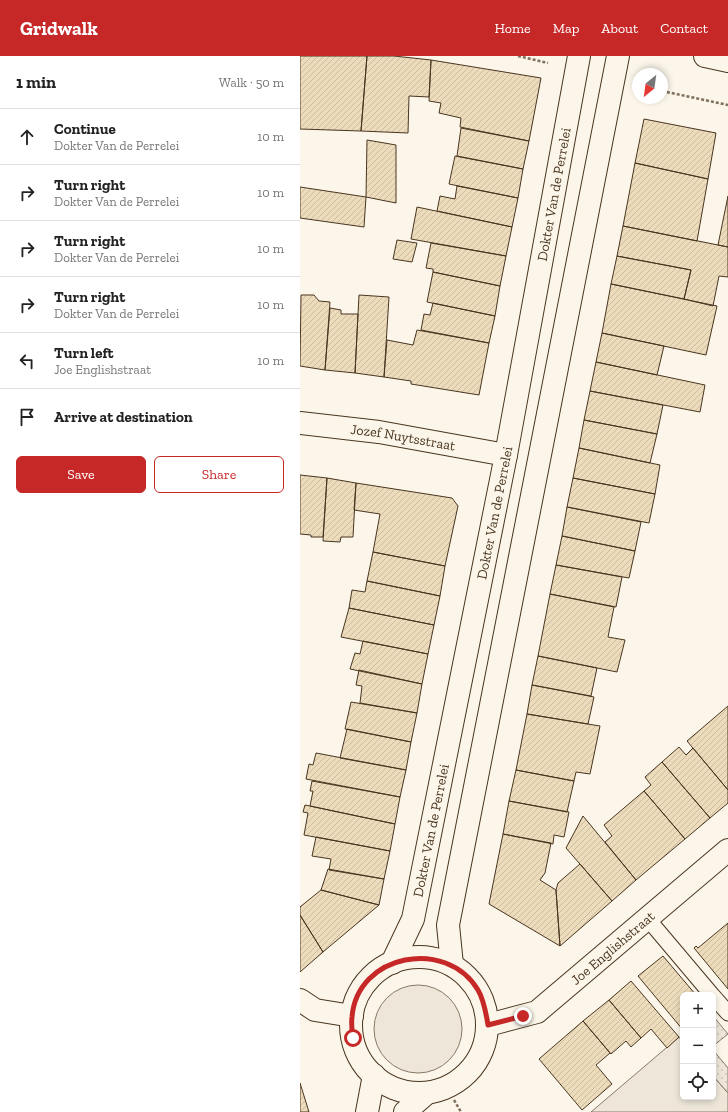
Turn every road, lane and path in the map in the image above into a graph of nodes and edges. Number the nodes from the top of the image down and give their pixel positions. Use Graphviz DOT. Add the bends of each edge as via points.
graph roads {
  1 [pos="579,56"];
  2 [pos="618,56"];
  3 [pos="705,56"];
  4 [pos="728,61"];
  5 [pos="668,91"];
  6 [pos="728,105"];
  7 [pos="300,423"];
  8 [pos="506,456"];
  9 [pos="728,850"];
  10 [pos="647,918"];
  11 [pos="392,963"];
  12 [pos="452,966"];
  13 [pos="710,992"];
  14 [pos="300,1000"];
  15 [pos="716,1000"];
  16 [pos="728,1014"];
  17 [pos="352,1016"];
  18 [pos="488,1025"];
  19 [pos="374,1075"];
  20 [pos="427,1093"];
  21 [pos="367,1112"];
  22 [pos="405,1112"];
  1 -- 8 [label="street, Dokter Van de Perrelei"];
  2 -- 12 [label="street" via="448,925"];
  3 -- 4 [label="street"];
  5 -- 6 [label="path"];
  7 -- 8 [label="street, Jozef Nuytsstraat" via="379,432"];
  8 -- 11 [label="street, Dokter Van de Perrelei" via="413,919"];
  9 -- 10 [label="street, Joe Englishstraat"];
  10 -- 13 [label="lane"];
  10 -- 18 [label="street, Joe Englishstraat" via="537,1012"];
  11 -- 12 [label="street" via="412,958 432,958"];
  11 -- 17 [label="street" via="377,972 365,984 356,1000"];
  12 -- 18 [label="street" via="467,976 478,990 485,1007"];
  14 -- 17 [label="street" via="315,1010"];
  15 -- 16 [label="lane"];
  17 -- 19 [label="street" via="353,1038 360,1058"];
  18 -- 20 [label="street" via="485,1044 476,1063 463,1077 446,1088"];
  19 -- 20 [label="street" via="389,1086 407,1092"];
  19 -- 21 [label="street"];
  20 -- 22 [label="street"];
}
